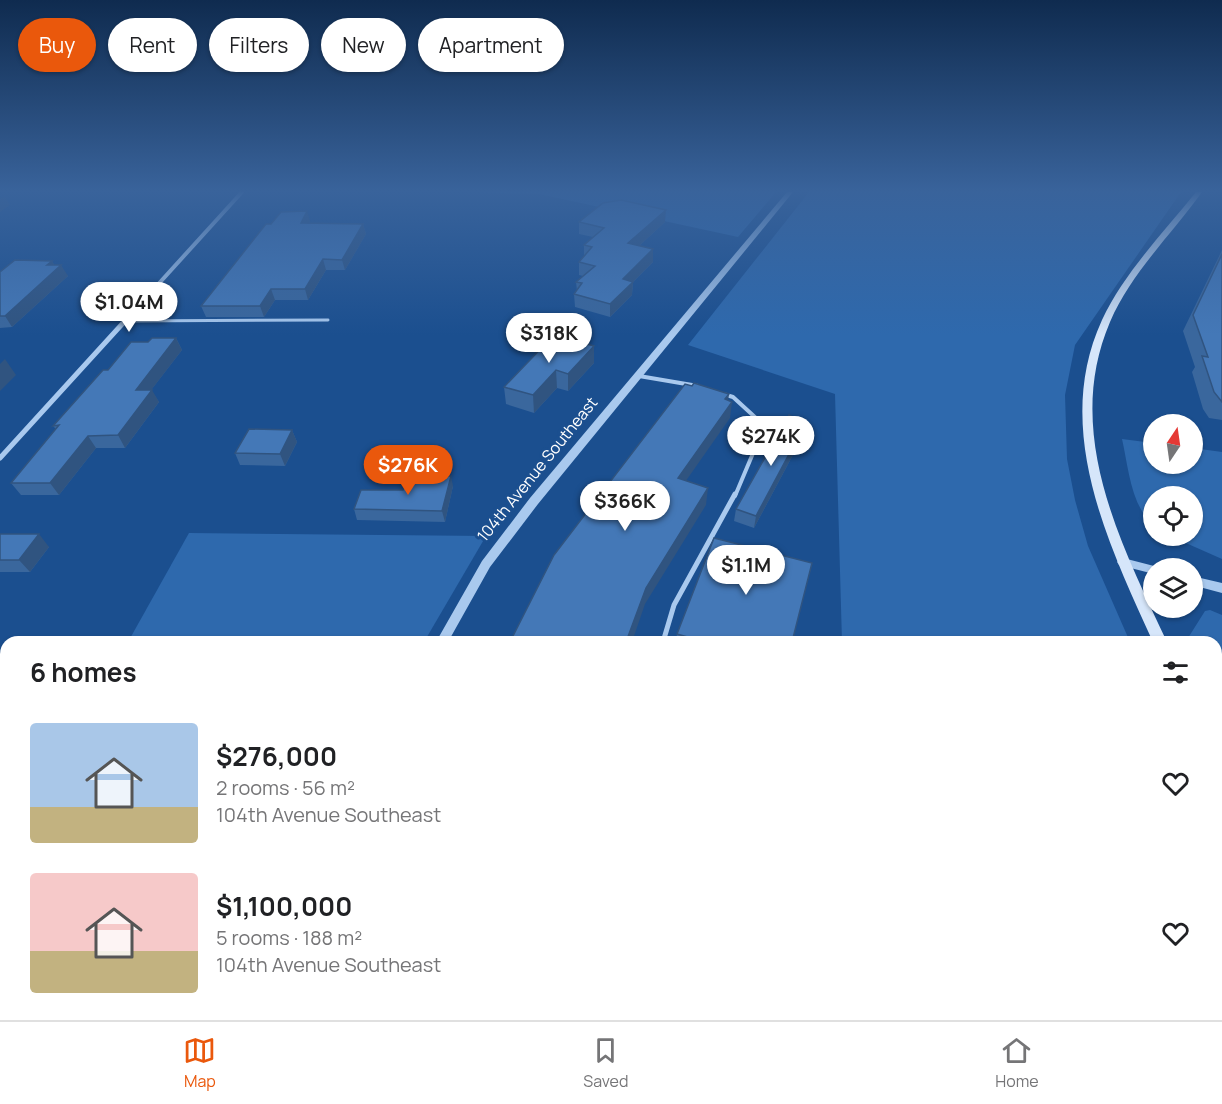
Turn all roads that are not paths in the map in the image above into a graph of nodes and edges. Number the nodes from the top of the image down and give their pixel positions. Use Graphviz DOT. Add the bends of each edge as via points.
graph roads {
  1 [pos="198,240"];
  2 [pos="750,240"];
  3 [pos="1163,240"];
  4 [pos="328,320"];
  5 [pos="124,321"];
  6 [pos="637,376"];
  7 [pos="708,387"];
  8 [pos="716,391"];
  9 [pos="0,458"];
  10 [pos="1123,562"];
  11 [pos="1143,567"];
  12 [pos="1203,583"];
  13 [pos="1222,588"];
  14 [pos="445,636"];
  15 [pos="665,636"];
  16 [pos="1157,636"];
  1 -- 5 [label="street"];
  2 -- 6 [label="street, 104th Avenue Southeast"];
  3 -- 10 [label="main road" via="1105,322 1095,351 1086,423 1090,455"];
  4 -- 5 [label="lane"];
  5 -- 9 [label="street"];
  6 -- 7 [label="lane"];
  6 -- 14 [label="street, 104th Avenue Southeast" via="486,564"];
  8 -- 15 [label="lane" via="733,398 757,419 759,439 733,499 674,605"];
  10 -- 11 [label="street"];
  10 -- 16 [label="main road"];
  12 -- 13 [label="street"];
}
